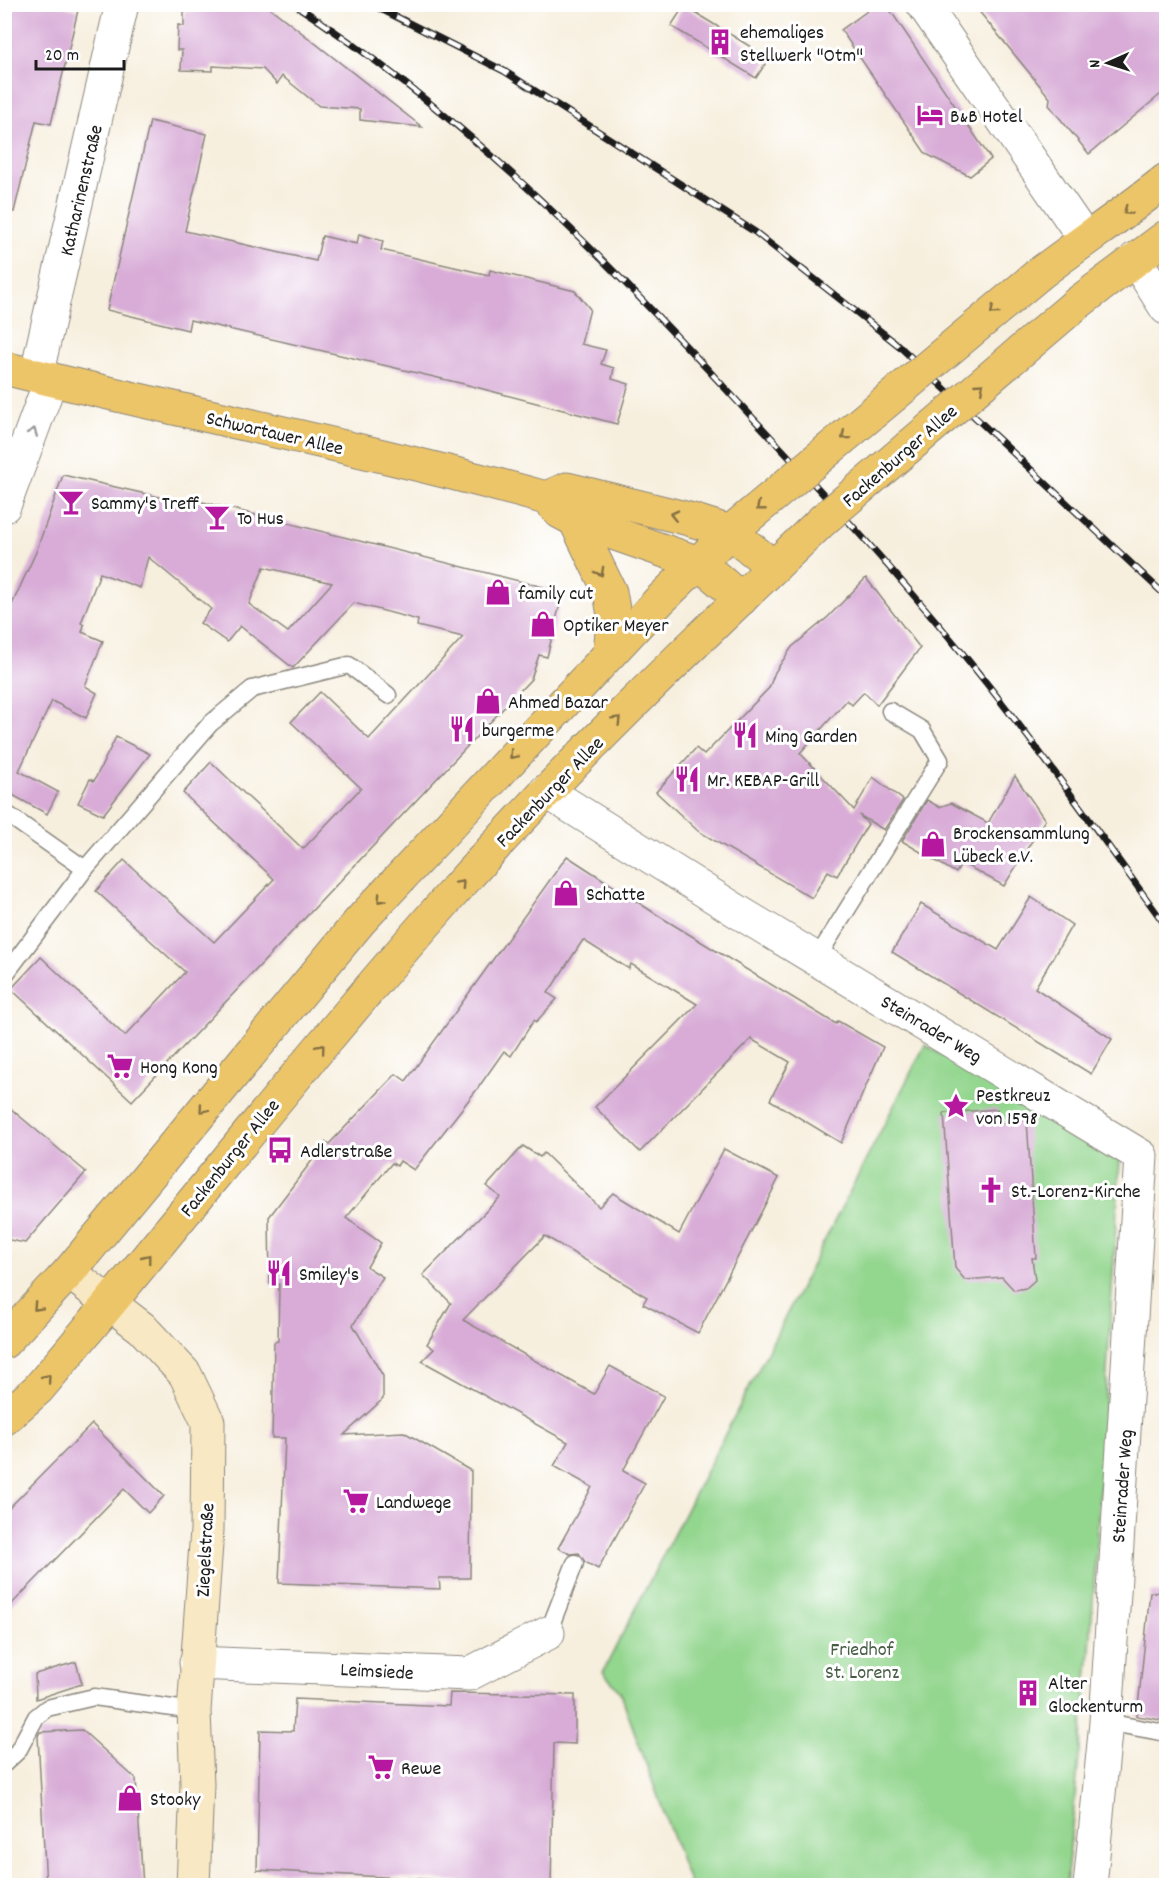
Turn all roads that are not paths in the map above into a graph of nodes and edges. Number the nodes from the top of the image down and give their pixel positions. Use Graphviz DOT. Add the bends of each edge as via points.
graph roads {
  1 [pos="122,4"];
  2 [pos="923,4"];
  3 [pos="1167,180"];
  4 [pos="1167,237"];
  5 [pos="1085,239"];
  6 [pos="1136,259"];
  7 [pos="1167,308"];
  8 [pos="4,368"];
  9 [pos="43,378"];
  10 [pos="13,461"];
  11 [pos="546,498"];
  12 [pos="4,506"];
  13 [pos="575,519"];
  14 [pos="730,532"];
  15 [pos="699,563"];
  16 [pos="774,567"];
  17 [pos="741,598"];
  18 [pos="610,651"];
  19 [pos="388,695"];
  20 [pos="890,711"];
  21 [pos="546,791"];
  22 [pos="4,812"];
  23 [pos="85,868"];
  24 [pos="817,958"];
  25 [pos="4,976"];
  26 [pos="69,1272"];
  27 [pos="110,1304"];
  28 [pos="4,1342"];
  29 [pos="4,1419"];
  30 [pos="575,1563"];
  31 [pos="548,1633"];
  32 [pos="196,1663"];
  33 [pos="194,1711"];
  34 [pos="1106,1722"];
  35 [pos="1167,1733"];
  36 [pos="4,1764"];
  37 [pos="193,1886"];
  38 [pos="1090,1886"];
  1 -- 9 [label="street, Katharinenstraße"];
  2 -- 5 [label="street"];
  3 -- 5 [label="main road, one-way" via="1128,212"];
  4 -- 6 [label="main road, Fackenburger Allee"];
  5 -- 14 [label="main road, one-way, bridge"];
  6 -- 7 [label="street"];
  16 -- 6 [label="main road, Fackenburger Allee, one-way, bridge" via="1075,305"];
  8 -- 9 [label="main road, Schwartauer Allee"];
  10 -- 9 [label="street, Katharinenstraße, one-way"];
  9 -- 11 [label="main road, Schwartauer Allee" via="424,465"];
  10 -- 12 [label="street, Katharinenstraße"];
  11 -- 13 [label="main road, Schwartauer Allee" via="560,512"];
  14 -- 11 [label="main road, Schwartauer Allee, one-way" via="567,489"];
  13 -- 15 [label="main road, Schwartauer Allee"];
  13 -- 18 [label="main road, one-way" via="610,592 614,615"];
  14 -- 15 [label="main road"];
  14 -- 16 [label="main road, Schwartauer Allee"];
  15 -- 17 [label="main road, Schwartauer Allee"];
  15 -- 18 [label="main road"];
  16 -- 17 [label="main road, Fackenburger Allee"];
  21 -- 17 [label="main road, Fackenburger Allee, one-way"];
  18 -- 26 [label="main road, one-way" via="360,921"];
  19 -- 23 [label="lane" via="349,665 252,689 210,724"];
  20 -- 24 [label="lane" via="922,730 940,760"];
  21 -- 24 [label="street, Steinrader Weg"];
  27 -- 21 [label="main road, Fackenburger Allee, one-way" via="251,1129 449,897"];
  22 -- 23 [label="lane"];
  23 -- 25 [label="lane"];
  24 -- 34 [label="street, Steinrader Weg" via="1141,1156"];
  26 -- 27 [label="main road, Ziegelstraße"];
  26 -- 28 [label="main road, one-way"];
  29 -- 27 [label="main road, Fackenburger Allee, one-way" via="38,1389"];
  27 -- 32 [label="main road, Ziegelstraße" via="142,1329 185,1374 208,1422 207,1530"];
  30 -- 31 [label="lane"];
  31 -- 32 [label="street, Leimsiede" via="469,1674"];
  32 -- 33 [label="main road, Ziegelstraße"];
  33 -- 36 [label="lane" via="94,1697 47,1707 36,1717 18,1751"];
  33 -- 37 [label="main road, Ziegelstraße" via="197,1784"];
  34 -- 35 [label="lane"];
  34 -- 38 [label="street, Steinrader Weg"];
}
